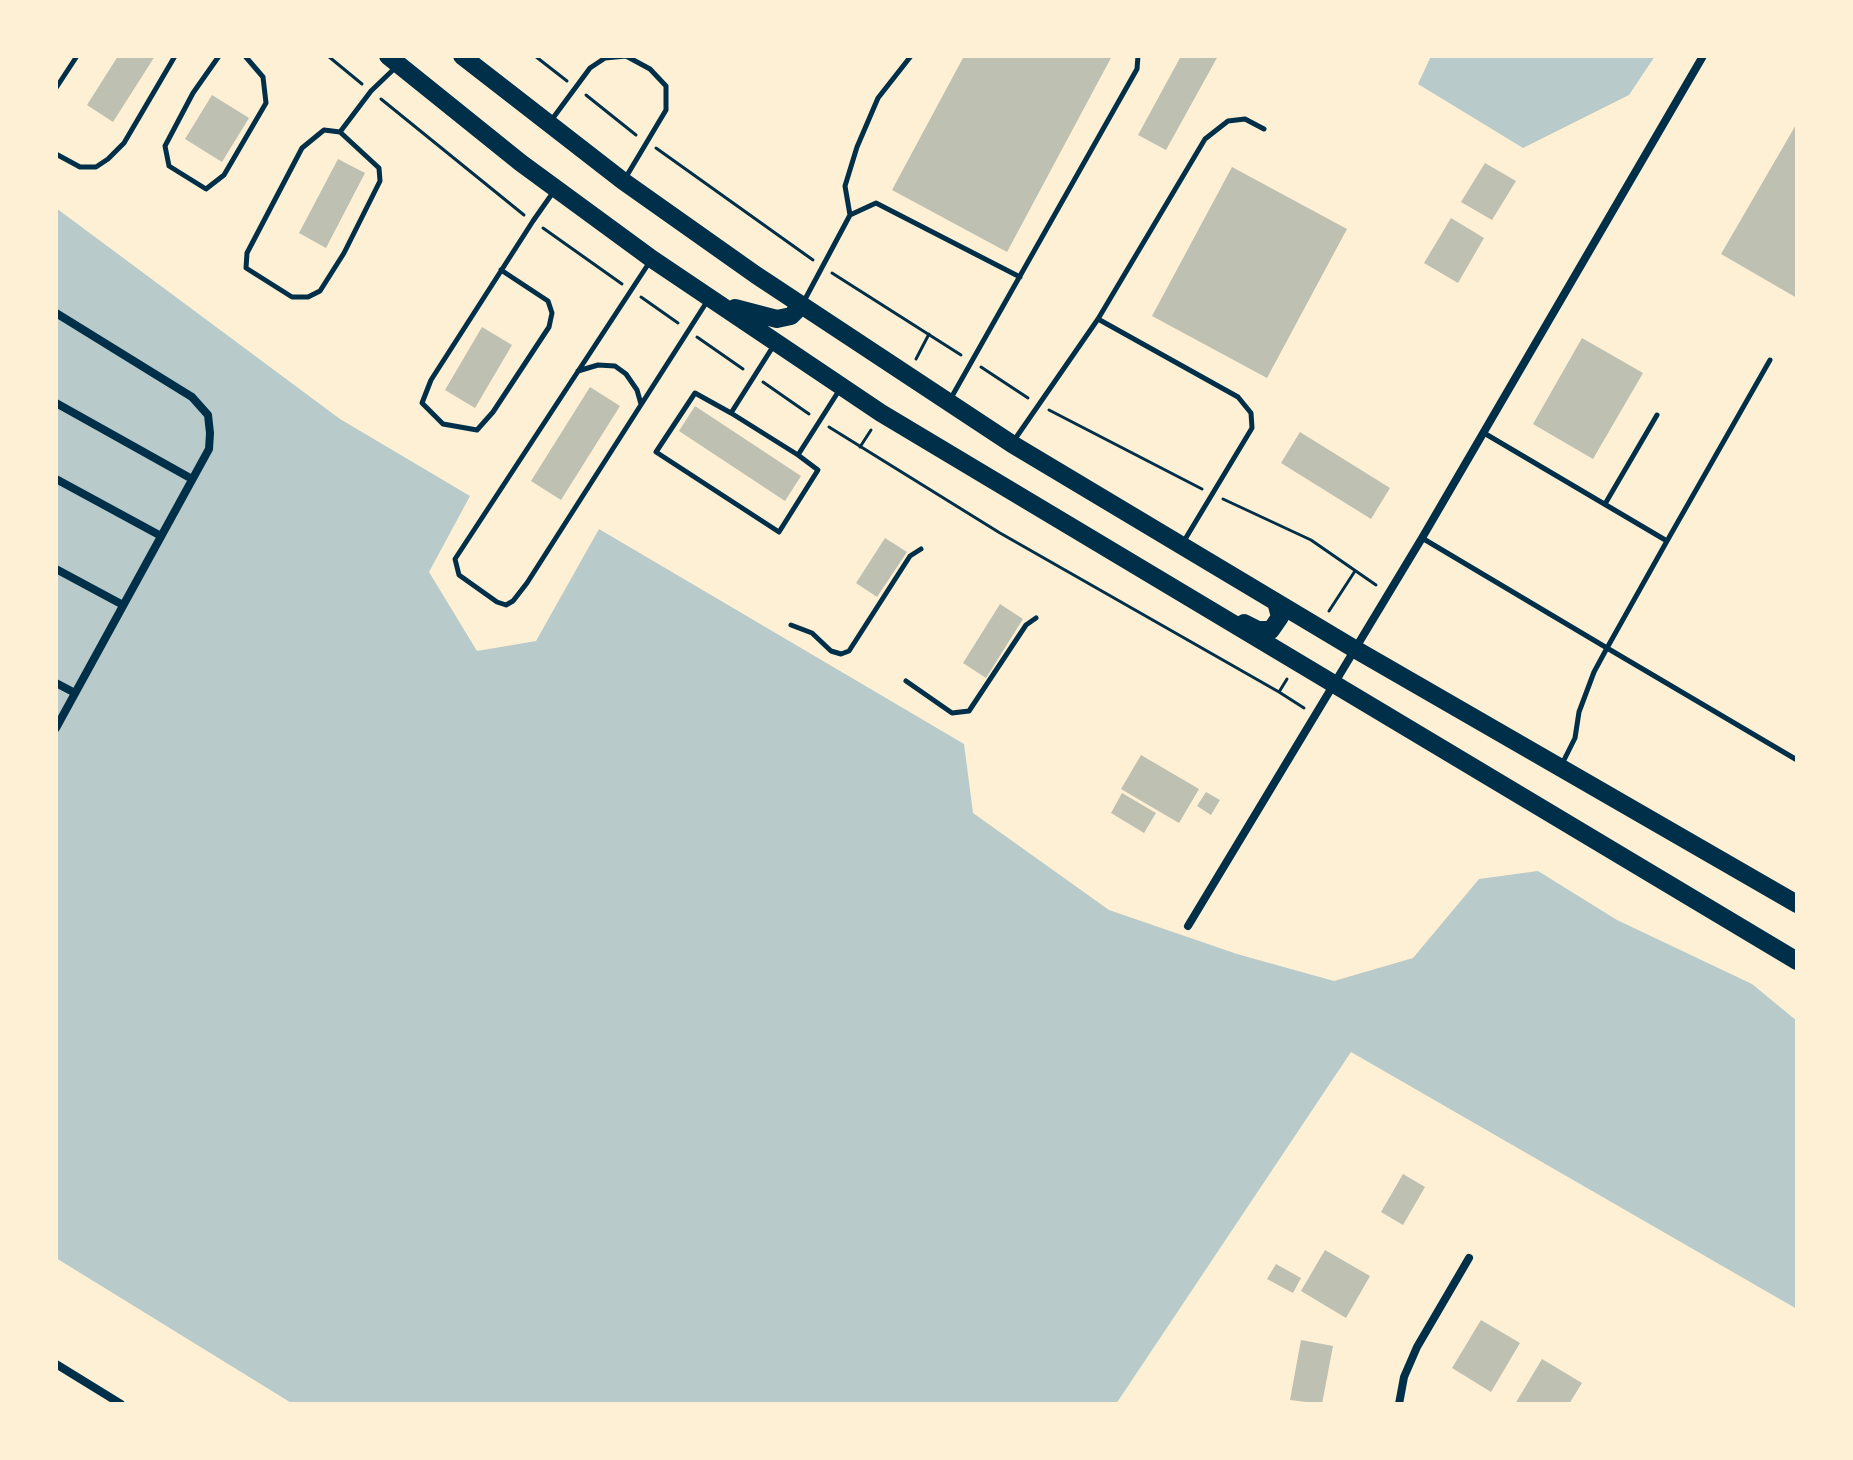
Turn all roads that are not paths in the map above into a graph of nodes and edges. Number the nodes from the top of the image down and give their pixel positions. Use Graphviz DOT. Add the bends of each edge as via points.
graph roads {
  1 [pos="77,56"];
  2 [pos="175,56"];
  3 [pos="219,56"];
  4 [pos="245,56"];
  5 [pos="462,56"];
  6 [pos="911,56"];
  7 [pos="1138,56"];
  8 [pos="1703,56"];
  9 [pos="605,57"];
  10 [pos="393,60"];
  11 [pos="56,88"];
  12 [pos="549,125"];
  13 [pos="1264,129"];
  14 [pos="340,132"];
  15 [pos="56,154"];
  16 [pos="623,181"];
  17 [pos="556,188"];
  18 [pos="850,215"];
  19 [pos="652,259"];
  20 [pos="501,270"];
  21 [pos="676,276"];
  22 [pos="1020,277"];
  23 [pos="709,299"];
  24 [pos="801,306"];
  25 [pos="56,313"];
  26 [pos="1098,319"];
  27 [pos="774,344"];
  28 [pos="1770,360"];
  29 [pos="578,371"];
  30 [pos="841,387"];
  31 [pos="56,403"];
  32 [pos="948,403"];
  33 [pos="641,405"];
  34 [pos="731,413"];
  35 [pos="1657,415"];
  36 [pos="1482,432"];
  37 [pos="1012,444"];
  38 [pos="798,455"];
  39 [pos="56,479"];
  40 [pos="192,479"];
  41 [pos="1605,504"];
  42 [pos="161,536"];
  43 [pos="1422,538"];
  44 [pos="1667,541"];
  45 [pos="1181,546"];
  46 [pos="921,549"];
  47 [pos="56,569"];
  48 [pos="1187,597"];
  49 [pos="1276,602"];
  50 [pos="123,605"];
  51 [pos="1036,618"];
  52 [pos="791,625"];
  53 [pos="1353,648"];
  54 [pos="1607,648"];
  55 [pos="906,681"];
  56 [pos="56,683"];
  57 [pos="1332,683"];
  58 [pos="75,693"];
  59 [pos="56,728"];
  60 [pos="1797,760"];
  61 [pos="1561,767"];
  62 [pos="1797,904"];
  63 [pos="1188,926"];
  64 [pos="1797,961"];
  65 [pos="1469,1258"];
  66 [pos="56,1364"];
  67 [pos="121,1404"];
  68 [pos="1399,1404"];
  1 -- 11 [label="lane"];
  2 -- 15 [label="lane" via="124,143 108,159 96,167 80,167"];
  3 -- 4 [label="lane" via="165,146 169,166 206,189 224,175 266,103 263,77"];
  5 -- 12 [label="highway"];
  6 -- 18 [label="lane" via="878,98 857,147 845,186"];
  7 -- 22 [label="lane" via="1137,69"];
  8 -- 36 [label="street"];
  9 -- 12 [label="lane" via="574,87"];
  9 -- 16 [label="lane" via="626,56 666,86 666,110"];
  10 -- 14 [label="lane"];
  10 -- 17 [label="highway"];
  12 -- 16 [label="highway"];
  13 -- 26 [label="lane" via="1245,119 1228,121 1205,139"];
  14 -- 14 [label="lane" via="324,130 302,148 247,253 246,268 257,279 292,297 320,291 380,181 371,158"];
  16 -- 24 [label="highway"];
  17 -- 19 [label="highway"];
  17 -- 20 [label="lane"];
  18 -- 22 [label="lane" via="876,203"];
  18 -- 24 [label="lane"];
  19 -- 21 [label="highway"];
  19 -- 29 [label="lane"];
  20 -- 20 [label="lane" via="431,380 422,403 443,424 477,430 549,327 548,301"];
  21 -- 23 [label="highway"];
  21 -- 24 [label="highway" via="759,317 791,316"];
  22 -- 32 [label="lane"];
  23 -- 27 [label="highway"];
  23 -- 33 [label="lane"];
  24 -- 32 [label="highway"];
  25 -- 40 [label="street" via="192,397 208,415 209,449"];
  26 -- 37 [label="lane"];
  26 -- 45 [label="lane" via="1238,397 1251,413 1252,428"];
  27 -- 30 [label="highway"];
  27 -- 34 [label="lane"];
  28 -- 44 [label="lane"];
  29 -- 33 [label="lane" via="615,366 637,390"];
  29 -- 33 [label="lane" via="455,559 459,575 497,602 513,601 527,583"];
  30 -- 38 [label="lane"];
  30 -- 48 [label="highway"];
  31 -- 40 [label="street"];
  32 -- 37 [label="highway"];
  34 -- 38 [label="lane"];
  34 -- 38 [label="lane" via="695,393 656,452 779,532 818,470"];
  35 -- 41 [label="lane"];
  36 -- 41 [label="lane"];
  36 -- 43 [label="street"];
  37 -- 45 [label="highway"];
  39 -- 42 [label="street"];
  40 -- 42 [label="street"];
  41 -- 44 [label="lane"];
  42 -- 50 [label="street"];
  43 -- 53 [label="street"];
  43 -- 54 [label="lane"];
  44 -- 54 [label="lane"];
  45 -- 49 [label="highway"];
  46 -- 52 [label="lane" via="910,556 849,651 831,651 812,633"];
  47 -- 50 [label="street"];
  48 -- 49 [label="highway" via="1258,630 1277,625"];
  48 -- 57 [label="highway"];
  49 -- 53 [label="highway"];
  50 -- 58 [label="street"];
  51 -- 55 [label="lane" via="1026,625 969,711 952,713"];
  53 -- 57 [label="street"];
  53 -- 61 [label="highway"];
  54 -- 60 [label="lane"];
  54 -- 61 [label="lane"];
  56 -- 58 [label="street"];
  57 -- 63 [label="street"];
  57 -- 64 [label="highway"];
  58 -- 59 [label="street"];
  61 -- 62 [label="highway"];
  65 -- 68 [label="street" via="1417,1347"];
  66 -- 67 [label="street"];
}
